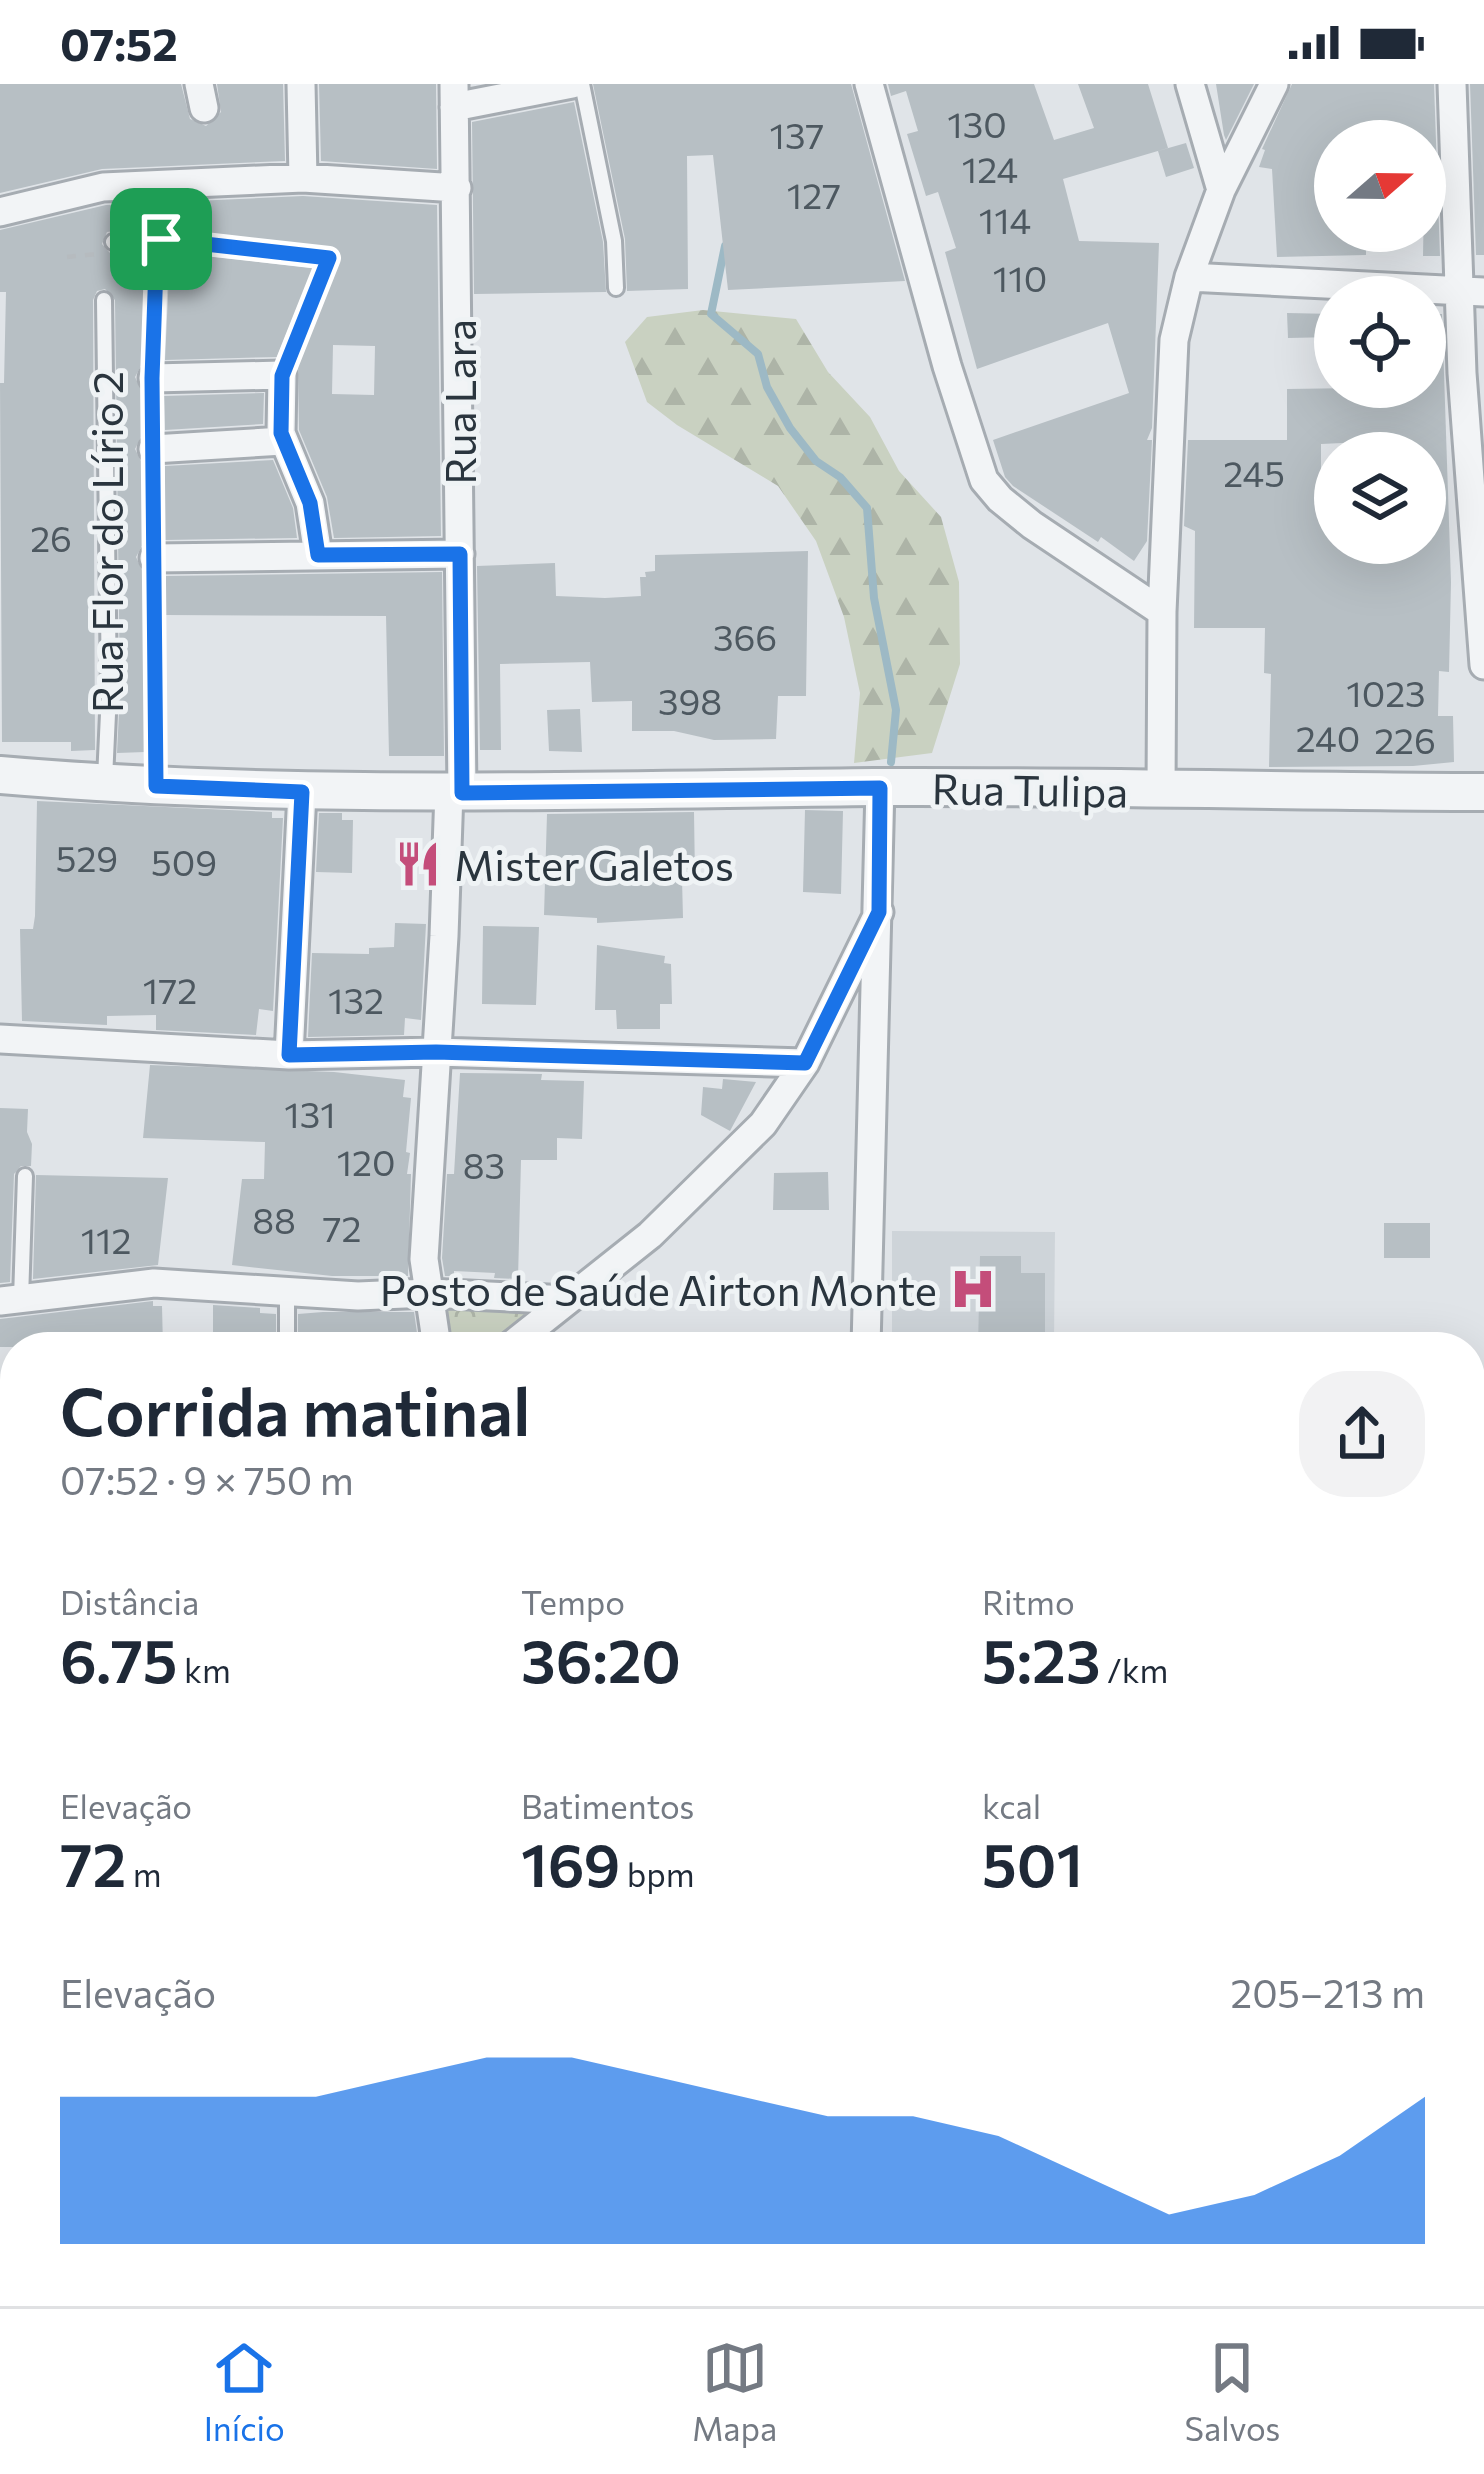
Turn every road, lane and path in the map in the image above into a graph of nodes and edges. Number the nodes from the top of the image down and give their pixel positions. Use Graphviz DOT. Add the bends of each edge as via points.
graph roads {
  1 [pos="301,84"];
  2 [pos="572,84"];
  3 [pos="582,84"];
  4 [pos="869,84"];
  5 [pos="1190,84"];
  6 [pos="1274,84"];
  7 [pos="1452,84"];
  8 [pos="454,95"];
  9 [pos="303,178"];
  10 [pos="457,188"];
  11 [pos="1221,190"];
  12 [pos="0,212"];
  13 [pos="161,239"];
  14 [pos="112,242"];
  15 [pos="1189,277"];
  16 [pos="616,288"];
  17 [pos="1472,292"];
  18 [pos="104,300"];
  19 [pos="282,376"];
  20 [pos="152,378"];
  21 [pos="283,441"];
  22 [pos="153,449"];
  23 [pos="460,554"];
  24 [pos="318,555"];
  25 [pos="154,558"];
  26 [pos="1162,612"];
  27 [pos="1484,665"];
  28 [pos="0,775"];
  29 [pos="105,784"];
  30 [pos="156,786"];
  31 [pos="880,788"];
  32 [pos="1161,790"];
  33 [pos="302,792"];
  34 [pos="455,792"];
  35 [pos="1484,792"];
  36 [pos="879,912"];
  37 [pos="0,1039"];
  38 [pos="436,1052"];
  39 [pos="289,1055"];
  40 [pos="805,1063"];
  41 [pos="26,1176"];
  42 [pos="287,1291"];
  43 [pos="428,1294"];
  44 [pos="10,1300"];
  45 [pos="568,1300"];
  46 [pos="287,1332"];
  47 [pos="434,1332"];
  48 [pos="528,1332"];
  49 [pos="866,1332"];
  1 -- 9 [label="street"];
  2 -- 8 [label="street"];
  3 -- 16 [label="lane"];
  4 -- 26 [label="street" via="984,480 1033,525"];
  5 -- 11 [label="street"];
  6 -- 11 [label="street"];
  7 -- 17 [label="street"];
  8 -- 10 [label="street, Rua Lara"];
  9 -- 10 [label="street"];
  9 -- 12 [label="street" via="103,187"];
  10 -- 23 [label="street, Rua Lara"];
  11 -- 15 [label="street"];
  13 -- 14 [label="lane"];
  13 -- 19 [label="lane" via="329,258"];
  13 -- 20 [label="lane"];
  15 -- 17 [label="street"];
  15 -- 26 [label="street" via="1169,401"];
  17 -- 27 [label="street" via="1462,373"];
  18 -- 29 [label="lane, Rua Flor do Lírio 2"];
  19 -- 20 [label="street"];
  19 -- 21 [label="street"];
  20 -- 22 [label="lane"];
  21 -- 22 [label="street"];
  21 -- 24 [label="street" via="310,503"];
  22 -- 25 [label="lane"];
  23 -- 24 [label="street"];
  23 -- 34 [label="street, Rua Lara"];
  24 -- 25 [label="street"];
  25 -- 30 [label="lane"];
  26 -- 32 [label="street"];
  28 -- 29 [label="street, Rua Tulipa"];
  29 -- 30 [label="street, Rua Tulipa"];
  30 -- 33 [label="street, Rua Tulipa"];
  31 -- 32 [label="street, Rua Tulipa"];
  31 -- 34 [label="street, Rua Tulipa"];
  31 -- 36 [label="street"];
  32 -- 35 [label="street, Rua Tulipa"];
  33 -- 34 [label="street, Rua Tulipa"];
  33 -- 39 [label="street"];
  34 -- 38 [label="street, Rua Lara"];
  36 -- 40 [label="street"];
  36 -- 49 [label="street"];
  37 -- 39 [label="street"];
  38 -- 39 [label="street"];
  38 -- 40 [label="street"];
  38 -- 43 [label="street, Rua Lara"];
  40 -- 45 [label="street" via="764,1124 650,1235"];
  41 -- 44 [label="lane"];
  42 -- 43 [label="street"];
  42 -- 44 [label="street" via="154,1283"];
  42 -- 46 [label="lane"];
  43 -- 45 [label="street"];
  43 -- 47 [label="street, Rua Lara"];
  45 -- 48 [label="street"];
}
